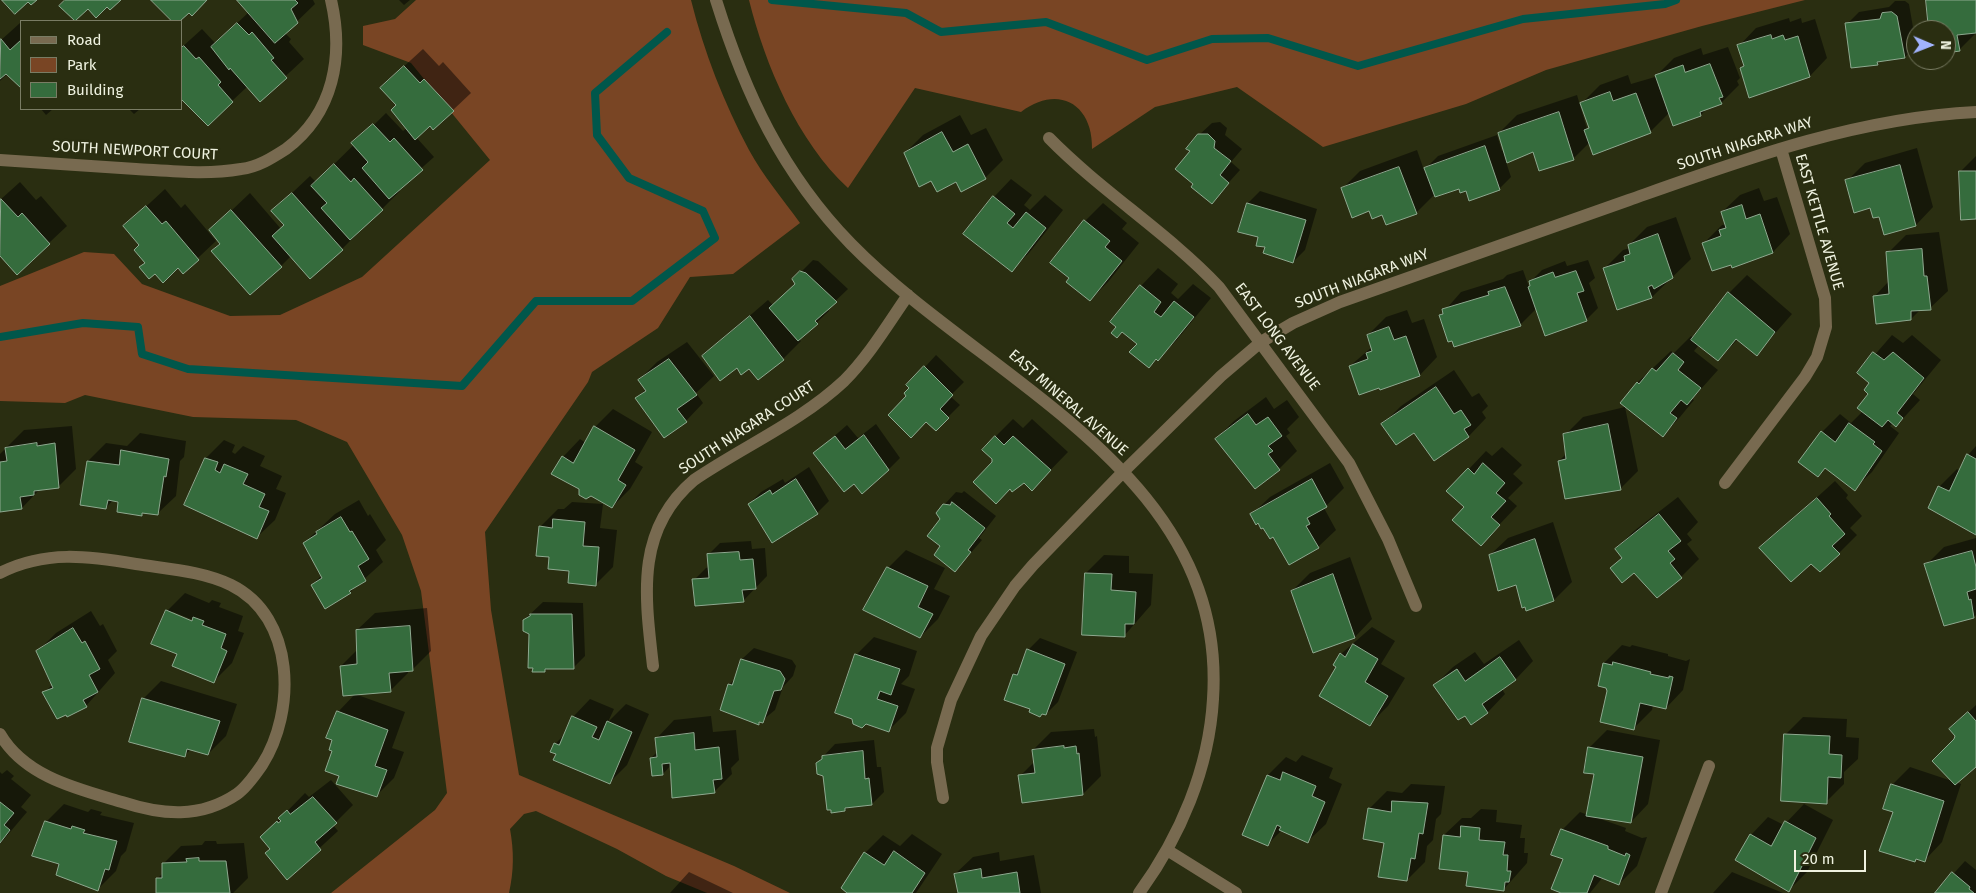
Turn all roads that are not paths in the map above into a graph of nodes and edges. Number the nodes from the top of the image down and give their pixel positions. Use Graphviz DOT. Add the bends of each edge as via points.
graph roads {
  1 [pos="331,0"];
  2 [pos="716,0"];
  3 [pos="1976,112"];
  4 [pos="1049,138"];
  5 [pos="1781,149"];
  6 [pos="0,160"];
  7 [pos="908,296"];
  8 [pos="1261,342"];
  9 [pos="1123,472"];
  10 [pos="1726,483"];
  11 [pos="0,573"];
  12 [pos="1416,606"];
  13 [pos="653,666"];
  14 [pos="0,734"];
  15 [pos="1709,766"];
  16 [pos="943,798"];
  17 [pos="1167,850"];
  18 [pos="1139,893"];
  19 [pos="1236,893"];
  20 [pos="1661,893"];
  1 -- 6 [label="street, SOUTH NEWPORT COURT" via="337,38 334,78 322,110 297,140 262,163 243,169 202,173"];
  2 -- 7 [label="street, EAST MINERAL AVENUE" via="733,56 749,94 788,164 808,194 851,244"];
  3 -- 5 [label="street, SOUTH NIAGARA WAY" via="1883,123"];
  4 -- 8 [label="street, EAST LONG AVENUE" via="1069,159 1198,264 1219,286"];
  5 -- 8 [label="street, SOUTH NIAGARA WAY" via="1724,166 1340,302"];
  5 -- 10 [label="street, EAST KETTLE AVENUE" via="1825,298 1826,327 1817,357 1805,377"];
  7 -- 9 [label="street, EAST MINERAL AVENUE" via="1055,410"];
  7 -- 13 [label="street, SOUTH NIAGARA COURT" via="865,356 828,395 788,424 694,480 669,507 650,551 646,574"];
  8 -- 9 [label="street, SOUTH NIAGARA WAY" via="1221,376"];
  8 -- 12 [label="street, EAST LONG AVENUE" via="1349,463 1388,539"];
  9 -- 16 [label="street, SOUTH NIAGARA WAY" via="1033,565 996,611 981,636 950,700 937,748 936,762"];
  9 -- 17 [label="street, EAST MINERAL AVENUE" via="1154,506 1188,560 1200,590 1213,648 1214,680 1207,742 1191,800"];
  11 -- 14 [label="street" via="31,560 89,556 202,575 232,586 263,614 282,652 286,676 278,730 268,756 254,777 238,793 193,812 170,814 142,809 44,776 20,757"];
  15 -- 20 [label="street"];
  17 -- 18 [label="street, EAST MINERAL AVENUE"];
  17 -- 19 [label="street"];
}
